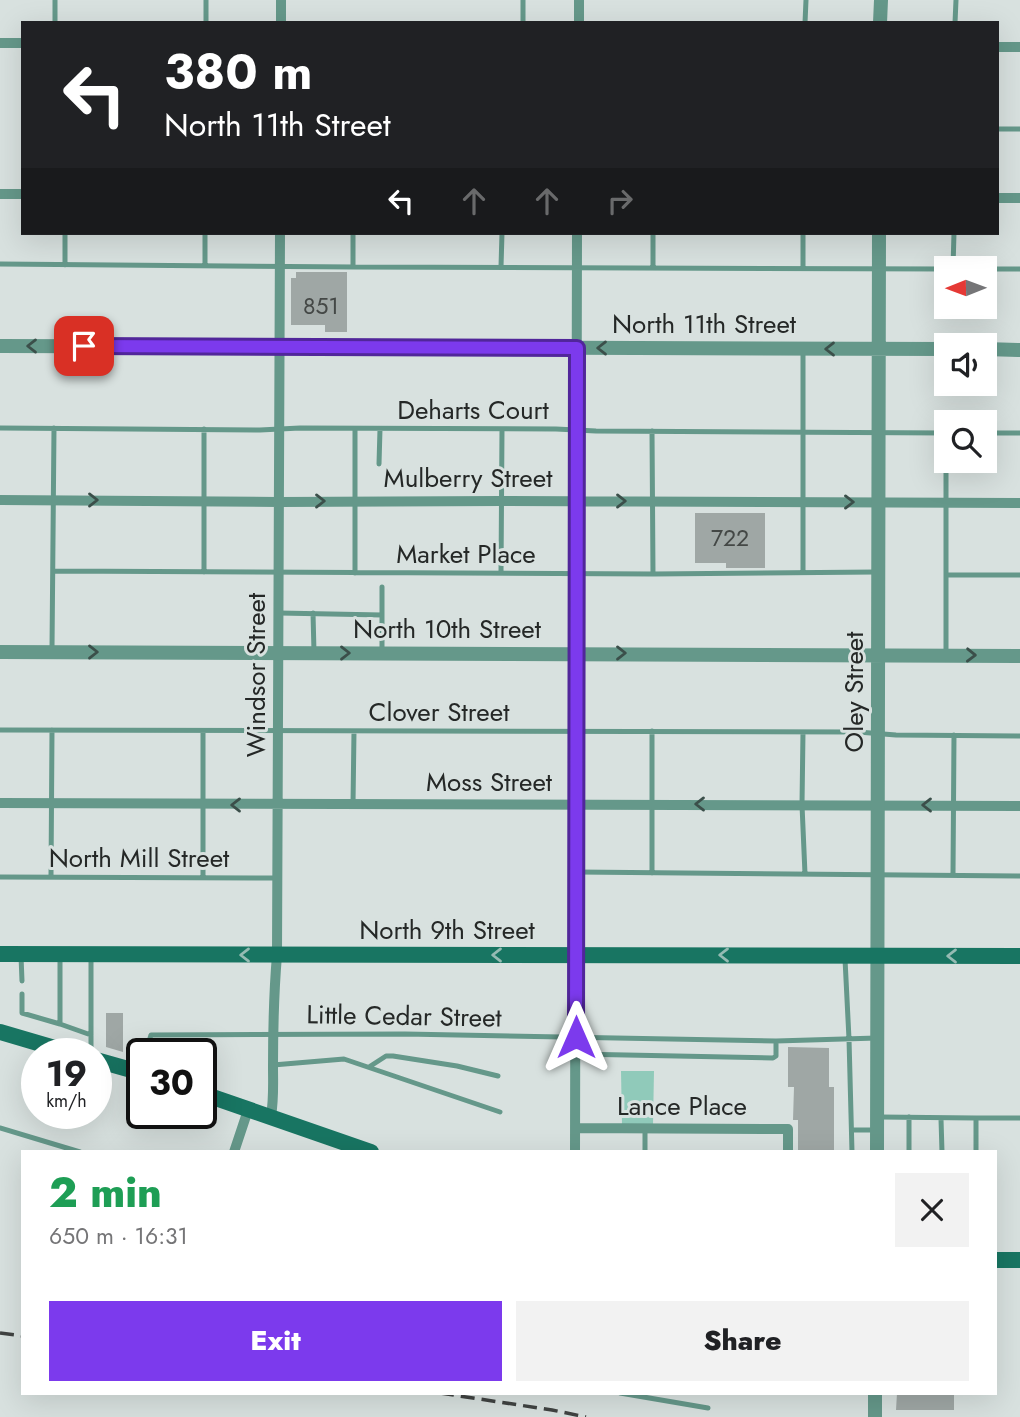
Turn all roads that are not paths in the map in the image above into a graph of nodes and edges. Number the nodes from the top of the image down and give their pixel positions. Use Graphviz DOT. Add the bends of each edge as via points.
graph roads {
  1 [pos="55,0"];
  2 [pos="206,0"];
  3 [pos="281,0"];
  4 [pos="523,0"];
  5 [pos="579,0"];
  6 [pos="806,0"];
  7 [pos="881,0"];
  8 [pos="956,0"];
  9 [pos="55,21"];
  10 [pos="206,21"];
  11 [pos="281,21"];
  12 [pos="523,21"];
  13 [pos="579,21"];
  14 [pos="805,21"];
  15 [pos="880,21"];
  16 [pos="955,21"];
  17 [pos="0,43"];
  18 [pos="21,43"];
  19 [pos="999,47"];
  20 [pos="1020,47"];
  21 [pos="999,129"];
  22 [pos="1020,129"];
  23 [pos="0,194"];
  24 [pos="21,194"];
  25 [pos="999,198"];
  26 [pos="1020,198"];
  27 [pos="65,235"];
  28 [pos="205,235"];
  29 [pos="280,235"];
  30 [pos="353,235"];
  31 [pos="502,235"];
  32 [pos="577,235"];
  33 [pos="653,235"];
  34 [pos="803,235"];
  35 [pos="879,235"];
  36 [pos="954,235"];
  37 [pos="953,256"];
  38 [pos="0,264"];
  39 [pos="65,264"];
  40 [pos="205,266"];
  41 [pos="280,266"];
  42 [pos="354,267"];
  43 [pos="501,267"];
  44 [pos="577,267"];
  45 [pos="653,267"];
  46 [pos="803,268"];
  47 [pos="879,268"];
  48 [pos="934,269"];
  49 [pos="998,269"];
  50 [pos="1020,269"];
  51 [pos="0,346"];
  52 [pos="279,348"];
  53 [pos="577,348"];
  54 [pos="803,348"];
  55 [pos="878,349"];
  56 [pos="934,349"];
  57 [pos="997,349"];
  58 [pos="1020,350"];
  59 [pos="0,428"];
  60 [pos="54,428"];
  61 [pos="204,429"];
  62 [pos="279,429"];
  63 [pos="355,429"];
  64 [pos="380,429"];
  65 [pos="502,429"];
  66 [pos="577,430"];
  67 [pos="652,431"];
  68 [pos="803,432"];
  69 [pos="878,432"];
  70 [pos="934,433"];
  71 [pos="997,433"];
  72 [pos="1020,433"];
  73 [pos="379,464"];
  74 [pos="946,473"];
  75 [pos="0,500"];
  76 [pos="53,500"];
  77 [pos="204,501"];
  78 [pos="355,501"];
  79 [pos="502,501"];
  80 [pos="577,501"];
  81 [pos="652,501"];
  82 [pos="279,502"];
  83 [pos="803,502"];
  84 [pos="878,502"];
  85 [pos="946,502"];
  86 [pos="1020,503"];
  87 [pos="53,571"];
  88 [pos="204,572"];
  89 [pos="803,572"];
  90 [pos="878,572"];
  91 [pos="279,573"];
  92 [pos="355,573"];
  93 [pos="501,573"];
  94 [pos="577,573"];
  95 [pos="653,574"];
  96 [pos="946,575"];
  97 [pos="1020,575"];
  98 [pos="382,587"];
  99 [pos="279,613"];
  100 [pos="313,613"];
  101 [pos="382,615"];
  102 [pos="0,652"];
  103 [pos="52,652"];
  104 [pos="279,653"];
  105 [pos="314,653"];
  106 [pos="382,653"];
  107 [pos="577,653"];
  108 [pos="878,654"];
  109 [pos="946,655"];
  110 [pos="1020,656"];
  111 [pos="0,730"];
  112 [pos="52,730"];
  113 [pos="203,731"];
  114 [pos="577,731"];
  115 [pos="279,732"];
  116 [pos="354,732"];
  117 [pos="652,732"];
  118 [pos="803,732"];
  119 [pos="878,734"];
  120 [pos="954,736"];
  121 [pos="1020,736"];
  122 [pos="0,803"];
  123 [pos="52,804"];
  124 [pos="353,804"];
  125 [pos="577,804"];
  126 [pos="652,804"];
  127 [pos="203,805"];
  128 [pos="278,805"];
  129 [pos="802,805"];
  130 [pos="878,805"];
  131 [pos="953,805"];
  132 [pos="1020,806"];
  133 [pos="577,873"];
  134 [pos="652,873"];
  135 [pos="805,874"];
  136 [pos="877,874"];
  137 [pos="953,875"];
  138 [pos="1020,876"];
  139 [pos="0,877"];
  140 [pos="51,877"];
  141 [pos="203,878"];
  142 [pos="278,878"];
  143 [pos="0,954"];
  144 [pos="21,954"];
  145 [pos="60,954"];
  146 [pos="92,954"];
  147 [pos="277,955"];
  148 [pos="576,955"];
  149 [pos="845,955"];
  150 [pos="877,955"];
  151 [pos="1020,956"];
  152 [pos="22,981"];
  153 [pos="22,994"];
  154 [pos="60,1024"];
  155 [pos="0,1032"];
  156 [pos="275,1034"];
  157 [pos="92,1035"];
  158 [pos="576,1037"];
  159 [pos="21,1038"];
  160 [pos="150,1038"];
  161 [pos="877,1038"];
  162 [pos="849,1039"];
  163 [pos="776,1041"];
  164 [pos="576,1054"];
  165 [pos="273,1065"];
  166 [pos="369,1067"];
  167 [pos="498,1076"];
  168 [pos="217,1099"];
  169 [pos="248,1110"];
  170 [pos="500,1112"];
  171 [pos="271,1116"];
  172 [pos="909,1117"];
  173 [pos="976,1118"];
  174 [pos="1020,1118"];
  175 [pos="942,1119"];
  176 [pos="877,1123"];
  177 [pos="0,1128"];
  178 [pos="575,1128"];
  179 [pos="645,1129"];
  180 [pos="852,1130"];
  181 [pos="72,1150"];
  182 [pos="235,1150"];
  183 [pos="365,1150"];
  184 [pos="575,1150"];
  185 [pos="645,1150"];
  186 [pos="788,1150"];
  187 [pos="852,1150"];
  188 [pos="877,1150"];
  189 [pos="909,1150"];
  190 [pos="942,1150"];
  191 [pos="975,1150"];
  192 [pos="1020,1259"];
  193 [pos="997,1260"];
  194 [pos="632,1395"];
  195 [pos="875,1395"];
  196 [pos="708,1408"];
  197 [pos="875,1417"];
  1 -- 9 [label="lane"];
  2 -- 10 [label="lane"];
  3 -- 11 [label="street"];
  4 -- 12 [label="lane"];
  5 -- 13 [label="street"];
  6 -- 14 [label="lane"];
  7 -- 15 [label="street"];
  8 -- 16 [label="lane"];
  17 -- 18 [label="street"];
  19 -- 20 [label="street"];
  21 -- 22 [label="lane"];
  23 -- 24 [label="street"];
  25 -- 26 [label="street"];
  27 -- 39 [label="lane"];
  28 -- 40 [label="lane"];
  29 -- 41 [label="street, Windsor Street"];
  30 -- 42 [label="lane"];
  31 -- 43 [label="lane"];
  32 -- 44 [label="street"];
  33 -- 45 [label="lane"];
  34 -- 46 [label="lane"];
  35 -- 47 [label="street, Oley Street"];
  36 -- 37 [label="lane"];
  38 -- 39 [label="lane"];
  39 -- 40 [label="lane"];
  40 -- 41 [label="lane"];
  41 -- 42 [label="lane"];
  41 -- 52 [label="street, Windsor Street"];
  42 -- 43 [label="lane"];
  43 -- 44 [label="lane"];
  44 -- 45 [label="lane"];
  44 -- 53 [label="street"];
  45 -- 46 [label="lane"];
  46 -- 47 [label="lane"];
  47 -- 48 [label="lane"];
  47 -- 55 [label="street, Oley Street"];
  49 -- 50 [label="lane"];
  52 -- 51 [label="street, North 11th Street, one-way"];
  52 -- 53 [label="street, North 11th Street"];
  52 -- 62 [label="street, Windsor Street"];
  54 -- 53 [label="street, North 11th Street, one-way"];
  53 -- 66 [label="street"];
  55 -- 54 [label="street, North 11th Street, one-way"];
  54 -- 68 [label="lane"];
  55 -- 56 [label="street, North 11th Street"];
  55 -- 69 [label="street, Oley Street"];
  57 -- 58 [label="street"];
  59 -- 60 [label="lane, Deharts Court"];
  60 -- 61 [label="lane, Deharts Court"];
  60 -- 76 [label="lane"];
  61 -- 62 [label="lane, Deharts Court"];
  61 -- 77 [label="lane"];
  62 -- 63 [label="lane, Deharts Court"];
  62 -- 82 [label="street, Windsor Street"];
  63 -- 64 [label="lane, Deharts Court"];
  63 -- 78 [label="lane"];
  64 -- 65 [label="lane, Deharts Court"];
  64 -- 73 [label="lane"];
  65 -- 66 [label="lane, Deharts Court"];
  65 -- 79 [label="lane"];
  66 -- 67 [label="lane, Deharts Court"];
  66 -- 80 [label="street"];
  67 -- 68 [label="lane, Deharts Court"];
  67 -- 81 [label="lane"];
  68 -- 69 [label="lane, Deharts Court"];
  68 -- 83 [label="lane"];
  69 -- 70 [label="lane, Deharts Court"];
  69 -- 84 [label="street, Oley Street"];
  71 -- 72 [label="lane"];
  74 -- 85 [label="lane"];
  75 -- 76 [label="street, Mulberry Street"];
  76 -- 77 [label="street, Mulberry Street, one-way"];
  76 -- 87 [label="lane"];
  77 -- 82 [label="street, Mulberry Street"];
  77 -- 88 [label="lane"];
  78 -- 79 [label="street, Mulberry Street"];
  82 -- 78 [label="street, Mulberry Street, one-way"];
  78 -- 92 [label="lane"];
  79 -- 80 [label="street, Mulberry Street"];
  79 -- 93 [label="lane"];
  80 -- 81 [label="street, Mulberry Street, one-way"];
  80 -- 94 [label="street"];
  81 -- 83 [label="street, Mulberry Street"];
  81 -- 95 [label="lane"];
  82 -- 91 [label="street, Windsor Street"];
  83 -- 84 [label="street, Mulberry Street, one-way"];
  83 -- 89 [label="lane"];
  84 -- 85 [label="street, Mulberry Street"];
  84 -- 90 [label="street, Oley Street"];
  85 -- 86 [label="street, Mulberry Street"];
  85 -- 96 [label="lane"];
  87 -- 88 [label="lane, Market Place"];
  87 -- 103 [label="lane"];
  88 -- 91 [label="lane, Market Place"];
  89 -- 90 [label="lane, Market Place"];
  89 -- 95 [label="lane, Market Place"];
  90 -- 108 [label="street, Oley Street"];
  91 -- 92 [label="lane, Market Place"];
  91 -- 99 [label="street, Windsor Street"];
  92 -- 93 [label="lane, Market Place"];
  93 -- 94 [label="lane, Market Place"];
  94 -- 95 [label="lane, Market Place"];
  94 -- 107 [label="street"];
  96 -- 97 [label="lane"];
  96 -- 109 [label="lane"];
  98 -- 101 [label="lane"];
  99 -- 100 [label="lane"];
  99 -- 104 [label="street, Windsor Street"];
  100 -- 101 [label="lane"];
  100 -- 105 [label="lane"];
  101 -- 106 [label="lane"];
  102 -- 103 [label="street, North 10th Street"];
  103 -- 104 [label="street, North 10th Street, one-way"];
  104 -- 105 [label="street, North 10th Street"];
  104 -- 115 [label="street, Windsor Street"];
  105 -- 106 [label="street, North 10th Street, one-way"];
  106 -- 107 [label="street, North 10th Street"];
  107 -- 108 [label="street, North 10th Street, one-way"];
  107 -- 114 [label="street"];
  108 -- 109 [label="street, North 10th Street"];
  108 -- 119 [label="street, Oley Street"];
  109 -- 110 [label="street, North 10th Street, one-way"];
  111 -- 112 [label="lane, Clover Street"];
  112 -- 113 [label="lane, Clover Street"];
  112 -- 123 [label="lane"];
  113 -- 115 [label="lane, Clover Street"];
  113 -- 127 [label="lane"];
  114 -- 116 [label="lane, Clover Street"];
  114 -- 117 [label="lane, Clover Street"];
  114 -- 125 [label="street"];
  115 -- 116 [label="lane, Clover Street"];
  115 -- 128 [label="street, Windsor Street"];
  116 -- 124 [label="lane"];
  117 -- 118 [label="lane, Clover Street"];
  117 -- 126 [label="lane"];
  118 -- 119 [label="lane, Clover Street"];
  118 -- 129 [label="lane"];
  119 -- 120 [label="lane, Clover Street"];
  119 -- 130 [label="street, Oley Street"];
  120 -- 121 [label="lane, Clover Street"];
  120 -- 131 [label="lane"];
  122 -- 123 [label="street, Moss Street"];
  123 -- 127 [label="street, Moss Street"];
  123 -- 140 [label="lane"];
  124 -- 125 [label="street, Moss Street"];
  124 -- 128 [label="street, Moss Street"];
  125 -- 126 [label="street, Moss Street"];
  125 -- 133 [label="street"];
  129 -- 126 [label="street, Moss Street, one-way"];
  126 -- 134 [label="lane"];
  128 -- 127 [label="street, Moss Street, one-way"];
  127 -- 141 [label="lane"];
  128 -- 142 [label="street, Windsor Street"];
  129 -- 130 [label="street, Moss Street"];
  129 -- 135 [label="lane"];
  131 -- 130 [label="street, Moss Street, one-way"];
  130 -- 136 [label="street, Oley Street"];
  131 -- 132 [label="street, Moss Street"];
  131 -- 137 [label="lane"];
  133 -- 134 [label="lane"];
  133 -- 148 [label="street"];
  134 -- 135 [label="lane"];
  135 -- 136 [label="lane"];
  136 -- 137 [label="lane"];
  136 -- 150 [label="street, Oley Street"];
  137 -- 138 [label="lane"];
  139 -- 140 [label="lane, North Mill Street"];
  140 -- 141 [label="lane, North Mill Street"];
  141 -- 142 [label="lane, North Mill Street"];
  142 -- 147 [label="street, Windsor Street"];
  143 -- 144 [label="main road, North 9th Street"];
  144 -- 145 [label="main road, North 9th Street"];
  144 -- 152 [label="lane"];
  145 -- 146 [label="main road, North 9th Street"];
  145 -- 154 [label="lane"];
  147 -- 146 [label="main road, North 9th Street, one-way"];
  146 -- 157 [label="lane"];
  148 -- 147 [label="main road, North 9th Street, one-way"];
  147 -- 156 [label="street, Windsor Street"];
  149 -- 148 [label="main road, North 9th Street, one-way"];
  148 -- 158 [label="street"];
  149 -- 150 [label="main road, North 9th Street"];
  149 -- 162 [label="lane"];
  151 -- 150 [label="main road, North 9th Street, one-way"];
  150 -- 161 [label="street, Oley Street"];
  153 -- 154 [label="lane" via="22,1013"];
  154 -- 157 [label="lane"];
  155 -- 159 [label="main road"];
  156 -- 158 [label="lane, Little Cedar Street"];
  156 -- 160 [label="lane, Little Cedar Street"];
  156 -- 165 [label="street, Windsor Street"];
  158 -- 163 [label="lane, Little Cedar Street"];
  158 -- 164 [label="street"];
  161 -- 162 [label="lane, Little Cedar Street"];
  161 -- 176 [label="street, Oley Street"];
  162 -- 163 [label="lane, Little Cedar Street"];
  162 -- 180 [label="lane"];
  163 -- 164 [label="lane" via="773,1058"];
  164 -- 178 [label="street"];
  165 -- 166 [label="lane, Little Cedar Street" via="344,1059"];
  165 -- 171 [label="street, Windsor Street"];
  166 -- 167 [label="lane" via="393,1056"];
  166 -- 170 [label="lane, Little Cedar Street"];
  168 -- 169 [label="main road"];
  169 -- 171 [label="main road"];
  169 -- 182 [label="street"];
  171 -- 183 [label="main road"];
  172 -- 175 [label="lane"];
  172 -- 176 [label="lane"];
  172 -- 189 [label="lane"];
  173 -- 174 [label="lane"];
  173 -- 175 [label="lane"];
  173 -- 191 [label="lane"];
  175 -- 190 [label="lane"];
  176 -- 180 [label="lane"];
  176 -- 188 [label="street, Oley Street"];
  177 -- 181 [label="lane"];
  178 -- 179 [label="street, Lance Place"];
  178 -- 184 [label="street"];
  179 -- 185 [label="lane"];
  179 -- 186 [label="street, Lance Place" via="788,1129"];
  180 -- 187 [label="lane"];
  192 -- 193 [label="main road"];
  194 -- 196 [label="lane"];
  195 -- 197 [label="street"];
}
